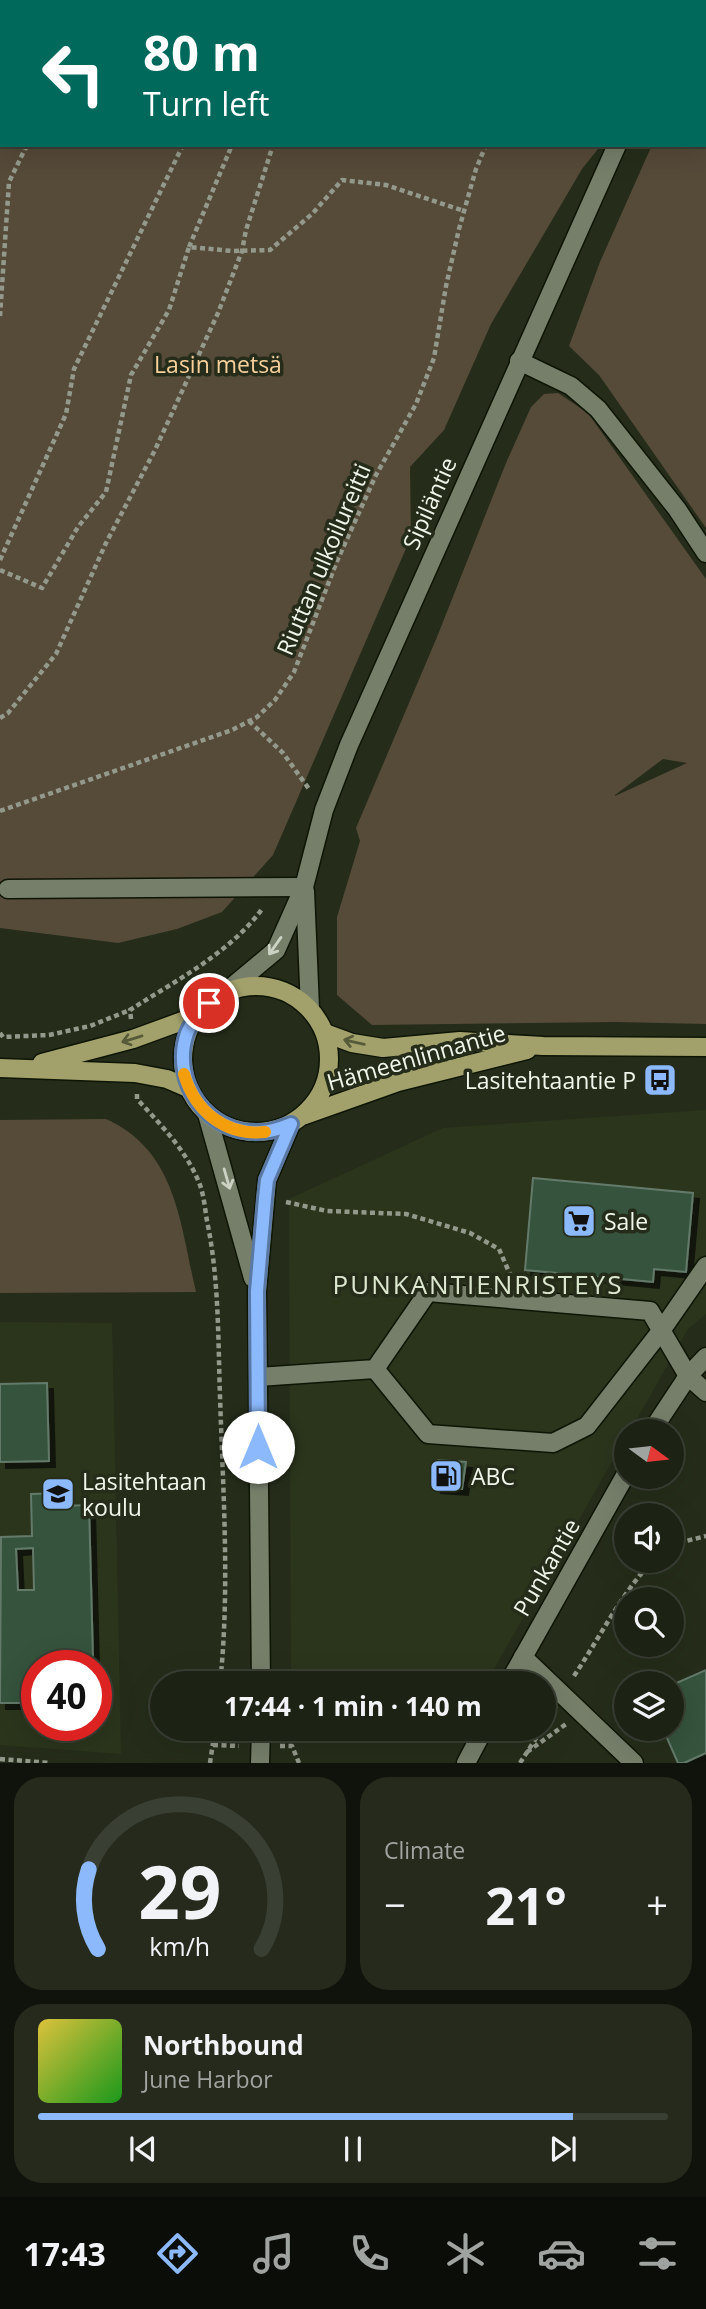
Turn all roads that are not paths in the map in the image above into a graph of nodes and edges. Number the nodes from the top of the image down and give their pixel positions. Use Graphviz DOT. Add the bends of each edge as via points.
graph roads {
  1 [pos="616,147"];
  2 [pos="519,361"];
  3 [pos="706,553"];
  4 [pos="304,887"];
  5 [pos="8,889"];
  6 [pos="227,991"];
  7 [pos="310,1008"];
  8 [pos="196,1016"];
  9 [pos="325,1033"];
  10 [pos="544,1046"];
  11 [pos="706,1047"];
  12 [pos="25,1067"];
  13 [pos="0,1068"];
  14 [pos="188,1088"];
  15 [pos="207,1114"];
  16 [pos="297,1120"];
  17 [pos="706,1266"];
  18 [pos="257,1291"];
  19 [pos="661,1331"];
  20 [pos="706,1357"];
  21 [pos="375,1369"];
  22 [pos="688,1376"];
  23 [pos="258,1377"];
  24 [pos="706,1392"];
  25 [pos="660,1419"];
  26 [pos="618,1489"];
  27 [pos="523,1657"];
  28 [pos="261,1671"];
  29 [pos="516,1671"];
  30 [pos="261,1741"];
  31 [pos="478,1741"];
  32 [pos="260,1763"];
  33 [pos="466,1763"];
  34 [pos="634,1763"];
  1 -- 2 [label="street, Sipiläntie"];
  2 -- 3 [label="street" via="571,386 598,409"];
  2 -- 4 [label="street, Sipiläntie" via="349,745 324,810"];
  4 -- 5 [label="street"];
  4 -- 6 [label="street, Sipiläntie, one-way" via="276,950"];
  4 -- 7 [label="street, Sipiläntie"];
  6 -- 7 [label="main road" via="268,986"];
  6 -- 8 [label="main road"];
  7 -- 9 [label="main road"];
  8 -- 12 [label="main road, one-way" via="133,1040"];
  8 -- 14 [label="main road" via="184,1046"];
  10 -- 9 [label="main road, Hämeenlinnantie, one-way" via="460,1041 383,1048"];
  9 -- 16 [label="main road" via="329,1059 325,1084"];
  10 -- 11 [label="main road, Hämeenlinnantie"];
  10 -- 16 [label="main road, Hämeenlinnantie" via="398,1082"];
  12 -- 13 [label="main road"];
  12 -- 14 [label="main road" via="135,1073"];
  14 -- 15 [label="main road"];
  15 -- 16 [label="main road" via="228,1127 249,1132 274,1130"];
  15 -- 18 [label="street, one-way"];
  16 -- 18 [label="street" via="267,1180"];
  17 -- 19 [label="street"];
  18 -- 23 [label="street"];
  19 -- 21 [label="street" via="650,1311 428,1292"];
  19 -- 21 [label="street" via="587,1426 553,1443 428,1434"];
  19 -- 22 [label="street"];
  20 -- 22 [label="street"];
  21 -- 23 [label="street"];
  22 -- 24 [label="street"];
  22 -- 25 [label="street"];
  23 -- 28 [label="street"];
  26 -- 27 [label="street, Punkantie"];
  27 -- 29 [label="street, Punkantie"];
  27 -- 34 [label="street"];
  30 -- 32 [label="street"];
  31 -- 33 [label="street"];
}
